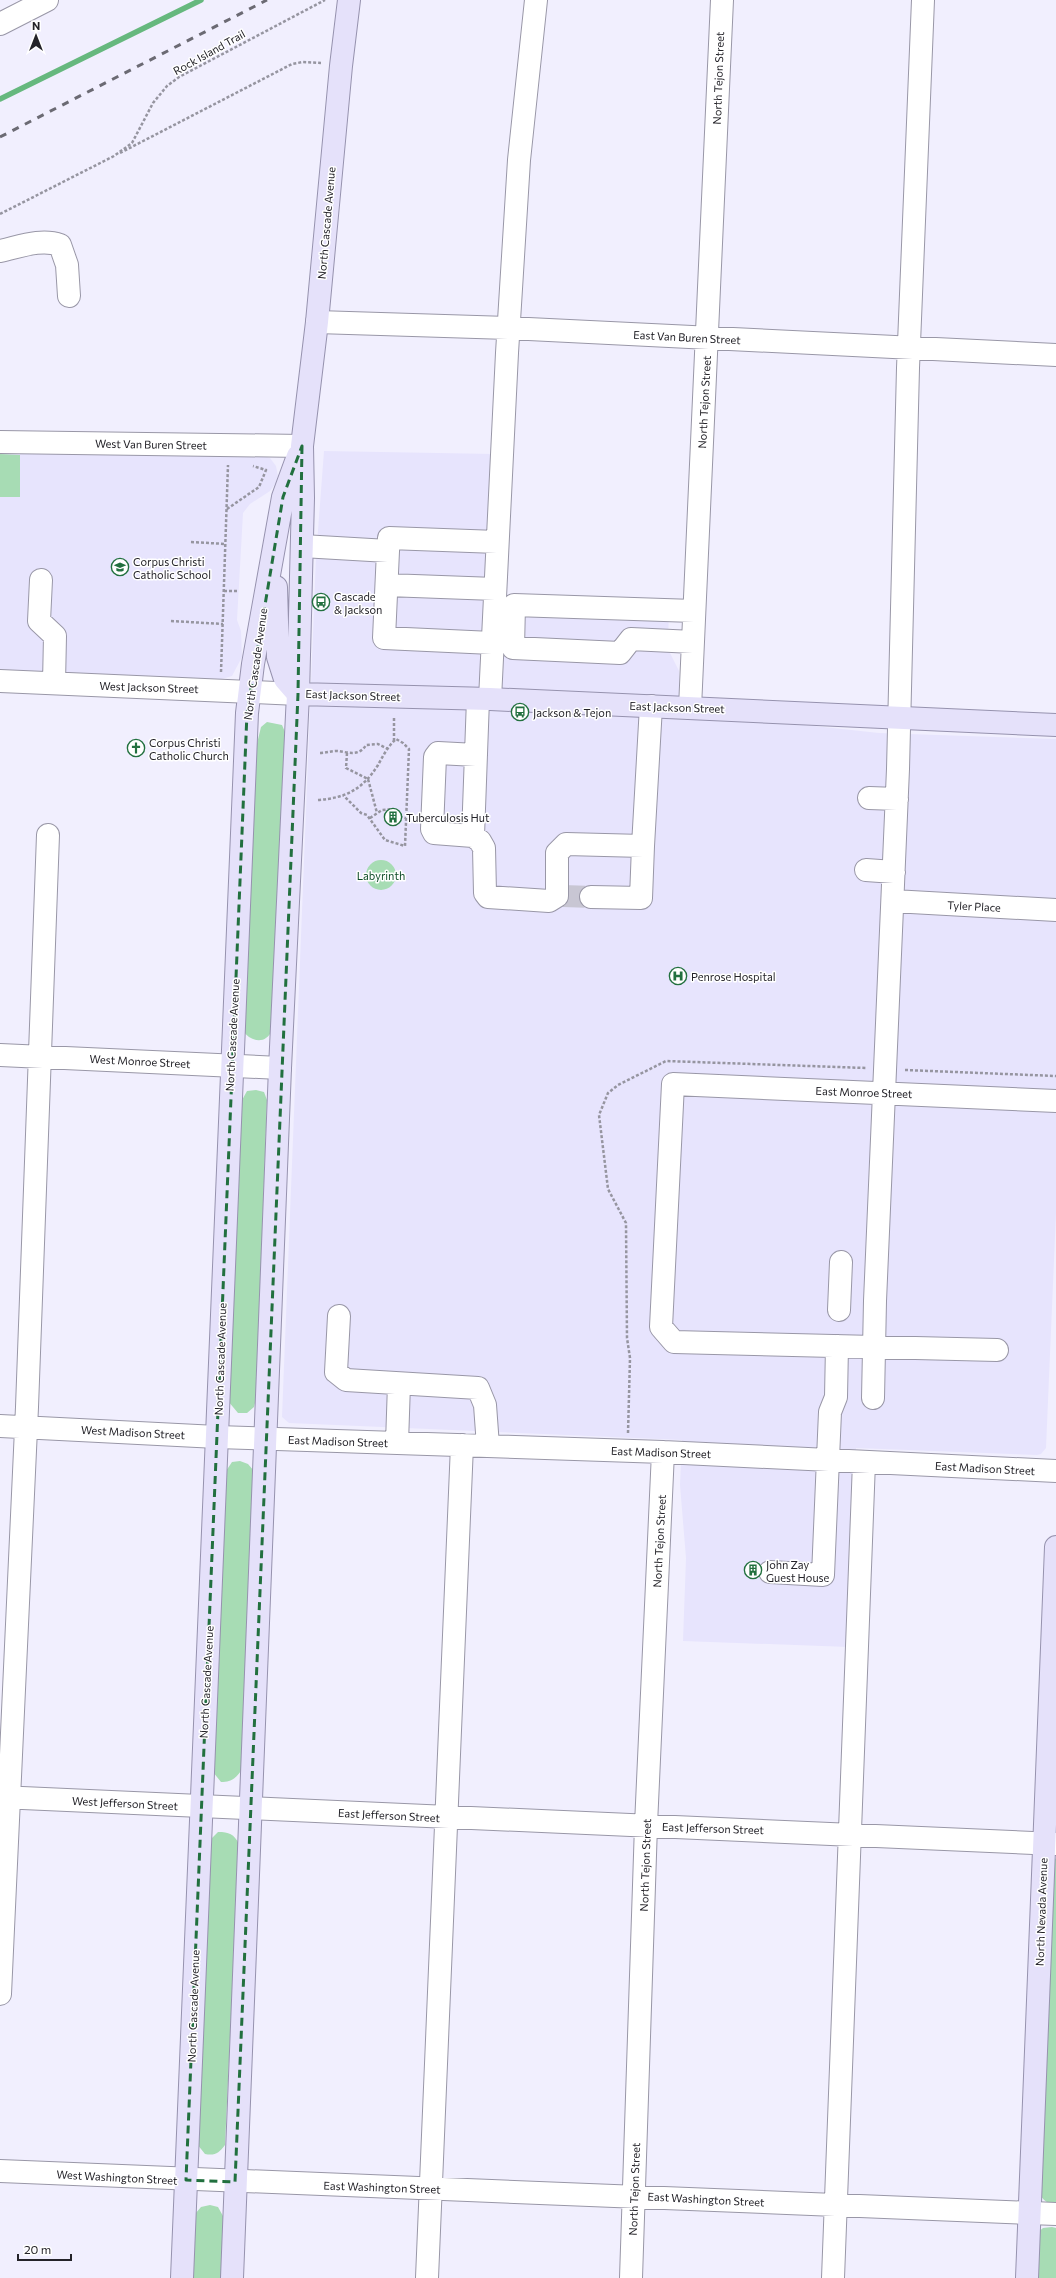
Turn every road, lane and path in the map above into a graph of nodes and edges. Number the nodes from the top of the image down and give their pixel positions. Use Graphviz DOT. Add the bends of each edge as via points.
graph roads {
  1 [pos="47,0"];
  2 [pos="325,0"];
  3 [pos="349,0"];
  4 [pos="536,0"];
  5 [pos="722,0"];
  6 [pos="923,0"];
  7 [pos="0,24"];
  8 [pos="340,71"];
  9 [pos="114,156"];
  10 [pos="0,214"];
  11 [pos="0,251"];
  12 [pos="69,296"];
  13 [pos="317,322"];
  14 [pos="508,328"];
  15 [pos="708,338"];
  16 [pos="909,348"];
  17 [pos="1056,356"];
  18 [pos="0,442"];
  19 [pos="302,446"];
  20 [pos="228,459"];
  21 [pos="266,470"];
  22 [pos="227,510"];
  23 [pos="275,540"];
  24 [pos="191,542"];
  25 [pos="497,542"];
  26 [pos="226,544"];
  27 [pos="302,546"];
  28 [pos="388,551"];
  29 [pos="41,580"];
  30 [pos="387,585"];
  31 [pos="495,589"];
  32 [pos="224,591"];
  33 [pos="239,591"];
  34 [pos="694,611"];
  35 [pos="171,621"];
  36 [pos="223,624"];
  37 [pos="693,642"];
  38 [pos="492,643"];
  39 [pos="221,676"];
  40 [pos="0,681"];
  41 [pos="54,683"];
  42 [pos="249,692"];
  43 [pos="298,694"];
  44 [pos="484,699"];
  45 [pos="651,706"];
  46 [pos="690,708"];
  47 [pos="899,717"];
  48 [pos="394,718"];
  49 [pos="1056,725"];
  50 [pos="394,741"];
  51 [pos="388,749"];
  52 [pos="346,753"];
  53 [pos="320,754"];
  54 [pos="476,755"];
  55 [pos="368,778"];
  56 [pos="343,795"];
  57 [pos="869,798"];
  58 [pos="897,799"];
  59 [pos="318,800"];
  60 [pos="377,813"];
  61 [pos="370,818"];
  62 [pos="406,818"];
  63 [pos="48,835"];
  64 [pos="472,836"];
  65 [pos="643,846"];
  66 [pos="866,870"];
  67 [pos="894,872"];
  68 [pos="591,897"];
  69 [pos="893,901"];
  70 [pos="1056,910"];
  71 [pos="0,1055"];
  72 [pos="38,1056"];
  73 [pos="231,1066"];
  74 [pos="280,1068"];
  75 [pos="886,1069"];
  76 [pos="1056,1076"];
  77 [pos="885,1092"];
  78 [pos="1056,1101"];
  79 [pos="841,1262"];
  80 [pos="839,1310"];
  81 [pos="339,1316"];
  82 [pos="837,1346"];
  83 [pos="874,1347"];
  84 [pos="997,1350"];
  85 [pos="399,1384"];
  86 [pos="873,1398"];
  87 [pos="0,1426"];
  88 [pos="26,1427"];
  89 [pos="628,1435"];
  90 [pos="217,1437"];
  91 [pos="267,1439"];
  92 [pos="397,1443"];
  93 [pos="462,1445"];
  94 [pos="488,1446"];
  95 [pos="663,1452"];
  96 [pos="828,1460"];
  97 [pos="864,1462"];
  98 [pos="1056,1471"];
  99 [pos="1056,1547"];
  100 [pos="770,1572"];
  101 [pos="4,1797"];
  102 [pos="201,1806"];
  103 [pos="250,1808"];
  104 [pos="446,1818"];
  105 [pos="646,1825"];
  106 [pos="850,1834"];
  107 [pos="1050,1843"];
  108 [pos="0,1994"];
  109 [pos="0,2171"];
  110 [pos="186,2180"];
  111 [pos="235,2182"];
  112 [pos="431,2189"];
  113 [pos="633,2196"];
  114 [pos="837,2205"];
  115 [pos="1030,2214"];
  116 [pos="1056,2214"];
  117 [pos="182,2278"];
  118 [pos="232,2278"];
  119 [pos="427,2278"];
  120 [pos="631,2278"];
  121 [pos="833,2278"];
  122 [pos="1027,2278"];
  1 -- 7 [label="street"];
  2 -- 9 [label="path, Rock Island Trail" via="179,77 167,86 153,103 132,143"];
  3 -- 8 [label="main road, North Cascade Avenue"];
  4 -- 14 [label="street" via="519,160"];
  5 -- 15 [label="street, North Tejon Street"];
  6 -- 16 [label="street"];
  8 -- 9 [label="path" via="318,62 292,64"];
  8 -- 13 [label="main road, North Cascade Avenue"];
  9 -- 10 [label="path, Rock Island Trail"];
  11 -- 12 [label="street" via="43,242 60,245 67,265"];
  13 -- 14 [label="street, East Van Buren Street"];
  13 -- 19 [label="main road, North Cascade Avenue"];
  14 -- 15 [label="street, East Van Buren Street"];
  14 -- 25 [label="street"];
  15 -- 16 [label="street, East Van Buren Street"];
  15 -- 34 [label="street, North Tejon Street"];
  16 -- 17 [label="street, East Van Buren Street"];
  16 -- 47 [label="street"];
  18 -- 19 [label="street, West Van Buren Street"];
  19 -- 23 [label="main road, North Cascade Avenue" via="283,496"];
  19 -- 27 [label="main road, North Cascade Avenue"];
  20 -- 22 [label="path"];
  21 -- 22 [label="path" via="259,487"];
  22 -- 26 [label="path"];
  23 -- 42 [label="main road, North Cascade Avenue"];
  23 -- 43 [label="main road" via="278,656 285,679"];
  24 -- 26 [label="path"];
  25 -- 28 [label="street" via="389,538"];
  25 -- 31 [label="street"];
  26 -- 32 [label="path"];
  27 -- 28 [label="street"];
  27 -- 43 [label="main road, North Cascade Avenue"];
  28 -- 30 [label="street"];
  29 -- 41 [label="street" via="39,622 55,636"];
  30 -- 31 [label="street"];
  30 -- 38 [label="street" via="384,638"];
  31 -- 38 [label="street"];
  32 -- 33 [label="path"];
  32 -- 36 [label="path"];
  34 -- 37 [label="street, North Tejon Street"];
  34 -- 37 [label="street" via="514,605 513,648 620,653 631,639"];
  35 -- 36 [label="path"];
  36 -- 39 [label="path"];
  37 -- 46 [label="street, North Tejon Street"];
  38 -- 44 [label="street"];
  40 -- 41 [label="street, West Jackson Street"];
  41 -- 42 [label="street, West Jackson Street"];
  42 -- 43 [label="street, West Jackson Street"];
  42 -- 73 [label="main road, North Cascade Avenue"];
  43 -- 44 [label="main road, East Jackson Street"];
  43 -- 74 [label="main road, North Cascade Avenue"];
  44 -- 45 [label="main road, East Jackson Street"];
  44 -- 54 [label="street"];
  45 -- 46 [label="main road, East Jackson Street"];
  45 -- 65 [label="street"];
  46 -- 47 [label="main road, East Jackson Street"];
  47 -- 49 [label="main road, East Jackson Street"];
  47 -- 58 [label="street"];
  48 -- 50 [label="path"];
  50 -- 51 [label="path"];
  50 -- 62 [label="path" via="396,739 409,749"];
  51 -- 52 [label="path" via="378,744 366,745 364,750 357,753"];
  51 -- 55 [label="path"];
  52 -- 53 [label="path" via="334,751"];
  52 -- 55 [label="path" via="346,768"];
  54 -- 64 [label="street"];
  54 -- 64 [label="street" via="438,753 435,757 432,829 434,833"];
  55 -- 56 [label="path" via="362,786"];
  55 -- 60 [label="path"];
  56 -- 59 [label="path"];
  56 -- 61 [label="path" via="357,810"];
  57 -- 58 [label="street"];
  58 -- 67 [label="street"];
  60 -- 61 [label="path"];
  60 -- 62 [label="path" via="392,809"];
  61 -- 62 [label="path" via="385,840 405,846"];
  63 -- 72 [label="street"];
  64 -- 65 [label="street" via="480,841 484,848 485,893 488,897 549,901 560,896 557,853 566,844"];
  65 -- 68 [label="street" via="641,898"];
  66 -- 67 [label="street"];
  67 -- 69 [label="street"];
  69 -- 70 [label="street, Tyler Place"];
  69 -- 75 [label="street"];
  71 -- 72 [label="street, West Monroe Street"];
  72 -- 73 [label="street, West Monroe Street"];
  72 -- 88 [label="street"];
  73 -- 74 [label="street, West Monroe Street"];
  73 -- 90 [label="main road, North Cascade Avenue"];
  74 -- 91 [label="main road, North Cascade Avenue"];
  75 -- 76 [label="path"];
  75 -- 77 [label="street"];
  75 -- 89 [label="path" via="666,1061 618,1085 608,1093 599,1115 608,1189 626,1223 627,1338 630,1358"];
  77 -- 78 [label="street, East Monroe Street"];
  77 -- 82 [label="street, East Monroe Street" via="673,1084 661,1327 674,1342"];
  77 -- 83 [label="street"];
  79 -- 80 [label="street"];
  81 -- 85 [label="street" via="336,1372 346,1380 377,1380"];
  82 -- 83 [label="street"];
  82 -- 96 [label="street" via="836,1396 830,1412"];
  83 -- 84 [label="street"];
  83 -- 86 [label="street"];
  85 -- 92 [label="street"];
  85 -- 94 [label="street" via="478,1388 485,1405"];
  87 -- 88 [label="street, West Madison Street"];
  88 -- 90 [label="street, West Madison Street"];
  88 -- 101 [label="street"];
  90 -- 91 [label="street, West Madison Street"];
  90 -- 102 [label="main road, North Cascade Avenue"];
  91 -- 92 [label="street, East Madison Street"];
  91 -- 103 [label="main road, North Cascade Avenue"];
  92 -- 93 [label="street, East Madison Street"];
  93 -- 94 [label="street, East Madison Street"];
  93 -- 104 [label="street"];
  94 -- 95 [label="street, East Madison Street"];
  95 -- 96 [label="street, East Madison Street"];
  95 -- 105 [label="street, North Tejon Street"];
  96 -- 97 [label="street, East Madison Street"];
  96 -- 100 [label="street" via="823,1574"];
  97 -- 98 [label="street, East Madison Street"];
  97 -- 106 [label="street"];
  99 -- 107 [label="main road, North Nevada Avenue"];
  101 -- 102 [label="street, West Jefferson Street"];
  101 -- 108 [label="street"];
  102 -- 103 [label="street, West Jefferson Street"];
  102 -- 110 [label="main road, North Cascade Avenue"];
  103 -- 104 [label="street, East Jefferson Street"];
  103 -- 111 [label="main road, North Cascade Avenue"];
  104 -- 105 [label="street, East Jefferson Street"];
  104 -- 112 [label="street"];
  105 -- 106 [label="street, East Jefferson Street"];
  105 -- 113 [label="street, North Tejon Street"];
  106 -- 107 [label="street, East Jefferson Street"];
  106 -- 114 [label="street"];
  107 -- 115 [label="main road, North Nevada Avenue"];
  109 -- 110 [label="street, West Washington Street"];
  110 -- 111 [label="street, West Washington Street"];
  110 -- 117 [label="main road, North Cascade Avenue"];
  111 -- 112 [label="street, East Washington Street"];
  111 -- 118 [label="main road, North Cascade Avenue"];
  112 -- 113 [label="street, East Washington Street"];
  112 -- 119 [label="street"];
  113 -- 114 [label="street, East Washington Street"];
  113 -- 120 [label="street, North Tejon Street"];
  114 -- 115 [label="street, East Washington Street"];
  114 -- 121 [label="street"];
  115 -- 116 [label="street, East Washington Street"];
  115 -- 122 [label="main road, North Nevada Avenue"];
}
